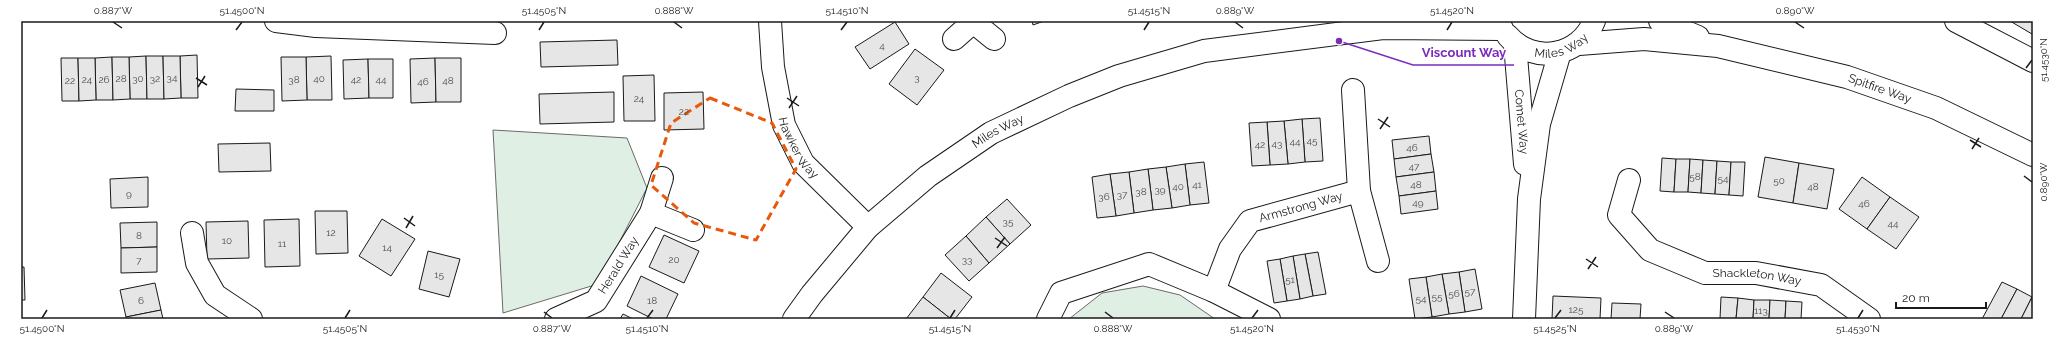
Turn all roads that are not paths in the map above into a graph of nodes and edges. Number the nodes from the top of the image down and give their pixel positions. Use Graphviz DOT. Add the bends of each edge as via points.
graph roads {
  1 [pos="276,21"];
  2 [pos="770,21"];
  3 [pos="1353,21"];
  4 [pos="1594,21"];
  5 [pos="1660,21"];
  6 [pos="1956,21"];
  7 [pos="972,22"];
  8 [pos="444,27"];
  9 [pos="1505,31"];
  10 [pos="495,33"];
  11 [pos="954,39"];
  12 [pos="994,39"];
  13 [pos="1261,44"];
  14 [pos="1718,46"];
  15 [pos="1569,48"];
  16 [pos="2033,61"];
  17 [pos="1353,90"];
  18 [pos="2033,155"];
  19 [pos="662,178"];
  20 [pos="1629,180"];
  21 [pos="1359,191"];
  22 [pos="1529,199"];
  23 [pos="652,213"];
  24 [pos="868,227"];
  25 [pos="693,230"];
  26 [pos="192,233"];
  27 [pos="1378,261"];
  28 [pos="1214,291"];
  29 [pos="251,319"];
  30 [pos="556,319"];
  31 [pos="794,319"];
  32 [pos="1048,319"];
  33 [pos="1269,319"];
  34 [pos="1524,319"];
  35 [pos="1869,319"];
  1 -- 8 [label="street" via="316,26"];
  2 -- 24 [label="street, Hawker Way" via="773,67 784,126 803,163"];
  3 -- 13 [label="street, Miles Way"];
  4 -- 15 [label="street, Miles Way" via="1591,30"];
  5 -- 14 [label="street, Spitfire Way"];
  6 -- 16 [label="street"];
  7 -- 11 [label="street"];
  7 -- 12 [label="street"];
  8 -- 10 [label="street"];
  9 -- 13 [label="street, Miles Way" via="1383,28"];
  9 -- 15 [label="street, Miles Way" via="1531,52 1550,55"];
  9 -- 22 [label="street, Comet Way"];
  13 -- 24 [label="street, Miles Way" via="1204,51 1119,76 1069,96 991,134 928,176"];
  14 -- 15 [label="street, Spitfire Way" via="1644,39"];
  14 -- 18 [label="street, Spitfire Way" via="1847,77 1929,105"];
  15 -- 22 [label="street, Comet Way" via="1539,124"];
  17 -- 21 [label="street, Armstrong Way"];
  19 -- 23 [label="street, Herald Way"];
  20 -- 35 [label="street, Shackleton Way" via="1619,214 1650,250 1705,273 1756,273 1820,285"];
  21 -- 27 [label="street, Armstrong Way"];
  21 -- 28 [label="street, Armstrong Way" via="1250,221 1230,249"];
  22 -- 34 [label="street, Comet Way"];
  23 -- 25 [label="street"];
  23 -- 30 [label="street, Herald Way" via="596,301"];
  24 -- 31 [label="street, Miles Way"];
  26 -- 29 [label="street" via="197,263 215,295"];
  28 -- 32 [label="street" via="1149,264 1060,293"];
  28 -- 33 [label="street"];
}
